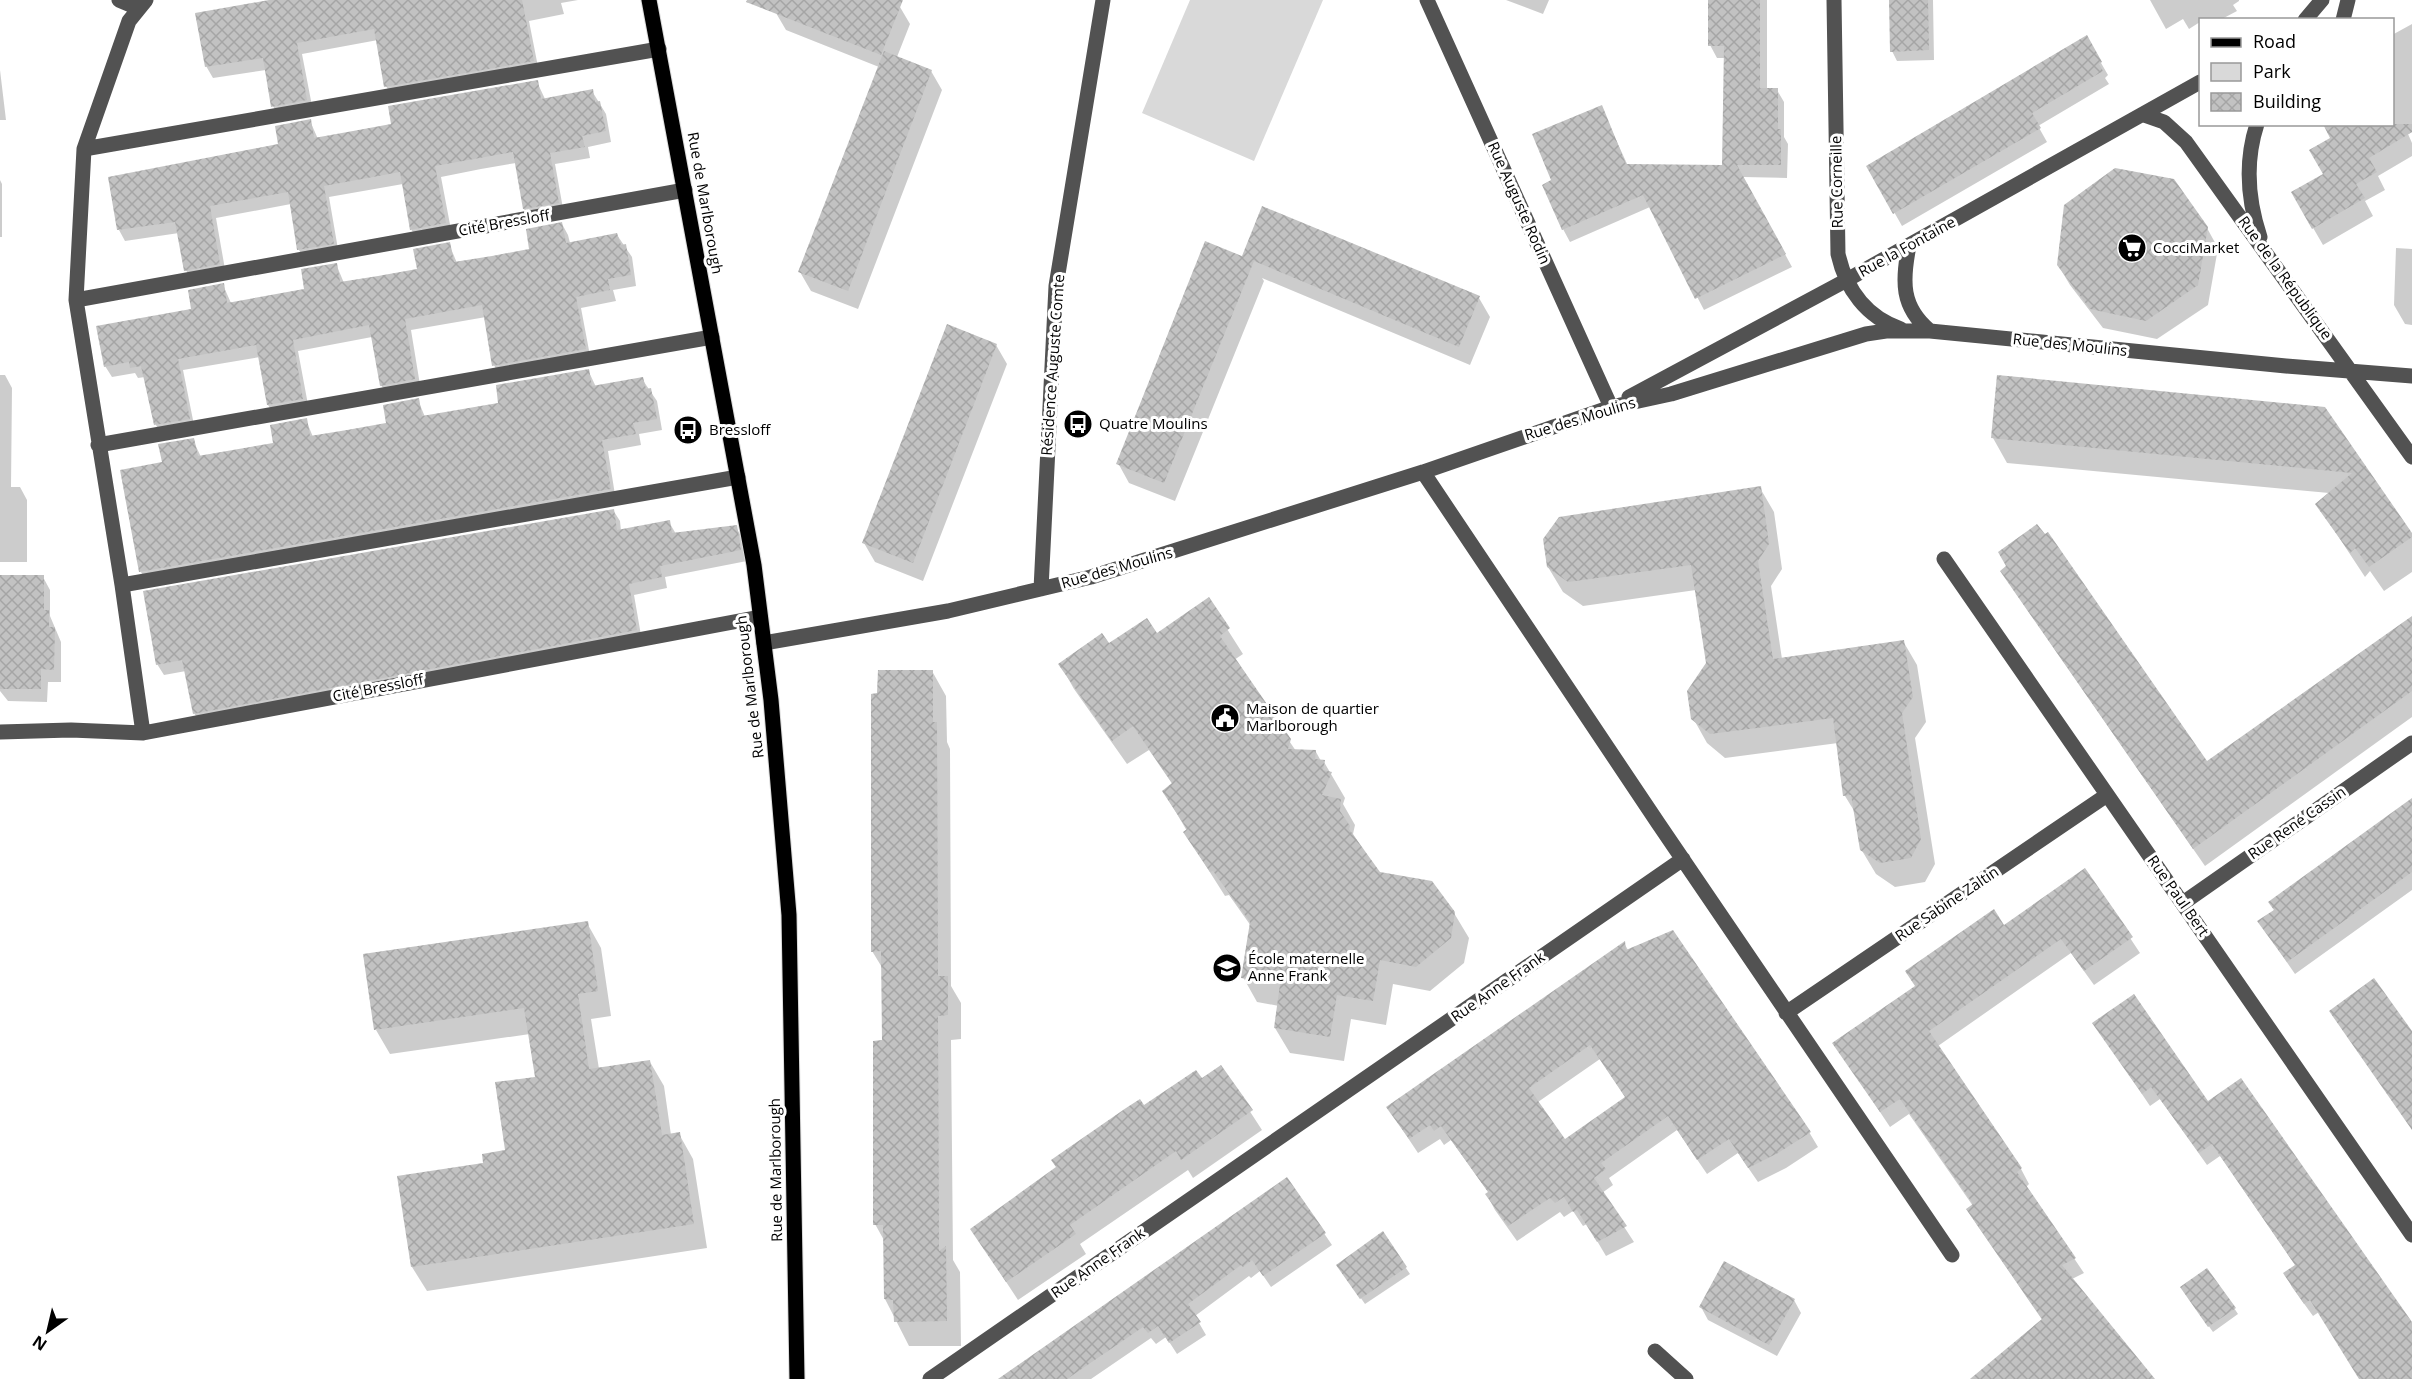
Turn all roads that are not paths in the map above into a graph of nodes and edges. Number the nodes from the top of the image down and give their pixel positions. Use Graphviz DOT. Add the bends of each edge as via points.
graph roads {
  1 [pos="119,0"];
  2 [pos="649,0"];
  3 [pos="1103,0"];
  4 [pos="1427,0"];
  5 [pos="1834,0"];
  6 [pos="2322,0"];
  7 [pos="2348,0"];
  8 [pos="142,4"];
  9 [pos="2306,18"];
  10 [pos="2344,18"];
  11 [pos="659,49"];
  12 [pos="2199,83"];
  13 [pos="2144,115"];
  14 [pos="2256,126"];
  15 [pos="84,149"];
  16 [pos="685,190"];
  17 [pos="1909,246"];
  18 [pos="2262,246"];
  19 [pos="1845,281"];
  20 [pos="76,300"];
  21 [pos="1907,331"];
  22 [pos="1930,332"];
  23 [pos="711,337"];
  24 [pos="2352,372"];
  25 [pos="2412,376"];
  26 [pos="1611,407"];
  27 [pos="98,445"];
  28 [pos="2412,457"];
  29 [pos="1423,472"];
  30 [pos="738,477"];
  31 [pos="1944,558"];
  32 [pos="122,585"];
  33 [pos="1041,590"];
  34 [pos="760,617"];
  35 [pos="764,643"];
  36 [pos="0,732"];
  37 [pos="142,733"];
  38 [pos="2412,743"];
  39 [pos="2107,795"];
  40 [pos="1683,859"];
  41 [pos="2183,903"];
  42 [pos="1786,1013"];
  43 [pos="2412,1235"];
  44 [pos="1952,1255"];
  45 [pos="1655,1350"];
  46 [pos="797,1379"];
  47 [pos="930,1379"];
  48 [pos="1686,1379"];
  1 -- 8 [label="street"];
  2 -- 11 [label="main road, Rue de Marlborough"];
  3 -- 33 [label="street, Résidence Auguste Comte" via="1056,285"];
  4 -- 26 [label="street, Rue Auguste Rodin"];
  5 -- 19 [label="street, Rue Corneille" via="1838,254"];
  6 -- 9 [label="street"];
  7 -- 10 [label="street"];
  8 -- 15 [label="street" via="129,21"];
  11 -- 15 [label="street"];
  11 -- 16 [label="main road, Rue de Marlborough"];
  12 -- 13 [label="street, Rue la Fontaine"];
  13 -- 17 [label="street, Rue la Fontaine"];
  13 -- 18 [label="street, Rue de la République" via="2164,122 2179,134"];
  14 -- 18 [label="street" via="2249,178"];
  15 -- 20 [label="street"];
  16 -- 20 [label="street, Cité Bressloff"];
  16 -- 23 [label="main road, Rue de Marlborough"];
  17 -- 19 [label="street, Rue la Fontaine"];
  17 -- 22 [label="street" via="1905,290 1912,311"];
  18 -- 24 [label="street, Rue de la République"];
  19 -- 21 [label="street, Rue Corneille" via="1877,317"];
  19 -- 26 [label="street, Rue la Fontaine"];
  20 -- 27 [label="street"];
  21 -- 22 [label="street, Rue des Moulins"];
  21 -- 26 [label="street, Rue des Moulins" via="1839,340 1671,394"];
  22 -- 24 [label="street, Rue des Moulins"];
  23 -- 27 [label="street"];
  23 -- 30 [label="main road, Rue de Marlborough"];
  24 -- 25 [label="street, Rue des Moulins"];
  24 -- 28 [label="street, Rue de la République"];
  26 -- 29 [label="street, Rue des Moulins"];
  27 -- 32 [label="street"];
  29 -- 33 [label="street, Rue des Moulins" via="1110,572"];
  29 -- 40 [label="street"];
  30 -- 32 [label="street"];
  30 -- 34 [label="main road, Rue de Marlborough"];
  31 -- 39 [label="street, Rue Paul Bert"];
  32 -- 37 [label="street"];
  33 -- 35 [label="street, Rue des Moulins" via="948,612"];
  34 -- 35 [label="main road, Rue de Marlborough"];
  34 -- 37 [label="street, Cité Bressloff"];
  35 -- 46 [label="main road, Rue de Marlborough" via="789,915"];
  36 -- 37 [label="street, Cité Bressloff"];
  38 -- 41 [label="street, Rue René Cassin"];
  39 -- 41 [label="street, Rue Paul Bert"];
  39 -- 42 [label="street, Rue Sabine Zaltin"];
  40 -- 42 [label="street"];
  40 -- 47 [label="street, Rue Anne Frank"];
  41 -- 43 [label="street, Rue Paul Bert"];
  42 -- 44 [label="street"];
  45 -- 48 [label="street"];
}
